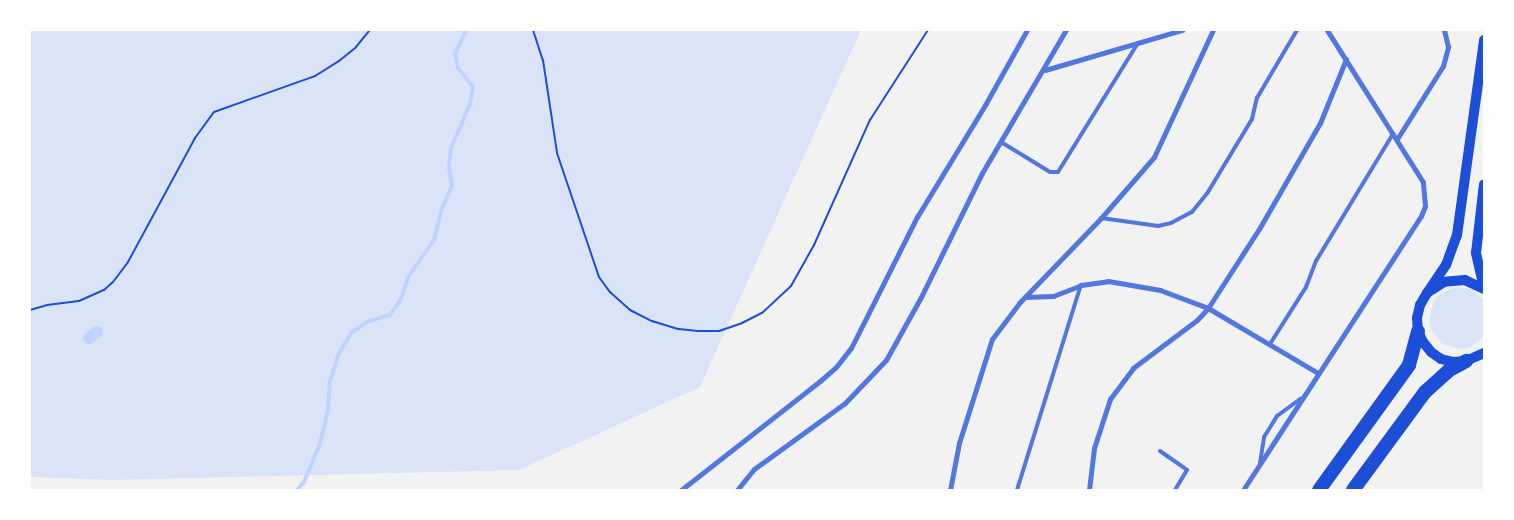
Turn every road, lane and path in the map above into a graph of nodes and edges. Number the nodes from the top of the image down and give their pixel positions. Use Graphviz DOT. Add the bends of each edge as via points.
graph roads {
  1 [pos="370,30"];
  2 [pos="532,30"];
  3 [pos="928,30"];
  4 [pos="1027,30"];
  5 [pos="1066,30"];
  6 [pos="1182,30"];
  7 [pos="1213,30"];
  8 [pos="1297,30"];
  9 [pos="1327,30"];
  10 [pos="1444,30"];
  11 [pos="1484,40"];
  12 [pos="1138,43"];
  13 [pos="1346,59"];
  14 [pos="1045,70"];
  15 [pos="1395,136"];
  16 [pos="1001,142"];
  17 [pos="1484,184"];
  18 [pos="1101,218"];
  19 [pos="1081,284"];
  20 [pos="1484,288"];
  21 [pos="1427,293"];
  22 [pos="1025,297"];
  23 [pos="1208,308"];
  24 [pos="30,310"];
  25 [pos="1418,331"];
  26 [pos="1270,344"];
  27 [pos="1484,352"];
  28 [pos="1466,361"];
  29 [pos="1318,373"];
  30 [pos="1302,398"];
  31 [pos="1160,451"];
  32 [pos="1260,463"];
  33 [pos="949,489"];
  34 [pos="681,490"];
  35 [pos="738,490"];
  36 [pos="1017,490"];
  37 [pos="1089,490"];
  38 [pos="1175,490"];
  39 [pos="1243,490"];
  40 [pos="1319,490"];
  41 [pos="1353,490"];
  1 -- 24 [label="path" via="356,47 315,76 214,112 196,138 128,262 113,282 104,290 79,301"];
  2 -- 3 [label="path" via="543,60 557,153 599,277 630,310 652,321 698,331 719,331 742,323 762,313 790,286 814,246 870,120"];
  4 -- 34 [label="street" via="917,217 851,348 820,381"];
  5 -- 14 [label="street"];
  6 -- 12 [label="street"];
  7 -- 18 [label="street" via="1154,157"];
  8 -- 18 [label="lane" via="1257,98 1252,119 1208,192 1192,212 1158,226"];
  9 -- 13 [label="street"];
  10 -- 15 [label="street" via="1448,47 1444,66"];
  11 -- 21 [label="main road" via="1457,235 1446,265"];
  12 -- 14 [label="street"];
  12 -- 16 [label="lane" via="1058,172 1050,172"];
  13 -- 15 [label="street"];
  13 -- 23 [label="street" via="1320,123 1259,229"];
  14 -- 16 [label="street"];
  15 -- 26 [label="lane" via="1316,261 1306,287"];
  15 -- 29 [label="street" via="1423,182 1425,206"];
  16 -- 35 [label="street" via="886,360 845,403 754,469"];
  17 -- 20 [label="main road" via="1476,245 1478,270"];
  18 -- 22 [label="street"];
  19 -- 22 [label="street" via="1053,296"];
  19 -- 23 [label="street" via="1108,281 1133,284"];
  19 -- 36 [label="lane"];
  20 -- 21 [label="main road" via="1465,280 1454,280 1439,284"];
  21 -- 25 [label="main road" via="1416,318"];
  22 -- 33 [label="street" via="992,339 959,443"];
  23 -- 26 [label="street"];
  23 -- 37 [label="street" via="1133,368 1118,386 1098,432"];
  25 -- 28 [label="main road" via="1422,342 1441,359"];
  25 -- 40 [label="highway" via="1409,365"];
  26 -- 29 [label="street"];
  27 -- 28 [label="main road"];
  28 -- 41 [label="highway" via="1448,371 1426,392"];
  29 -- 30 [label="street"];
  30 -- 32 [label="street"];
  30 -- 32 [label="lane" via="1277,416 1264,437"];
  31 -- 38 [label="lane" via="1187,470"];
  32 -- 39 [label="street"];
}
